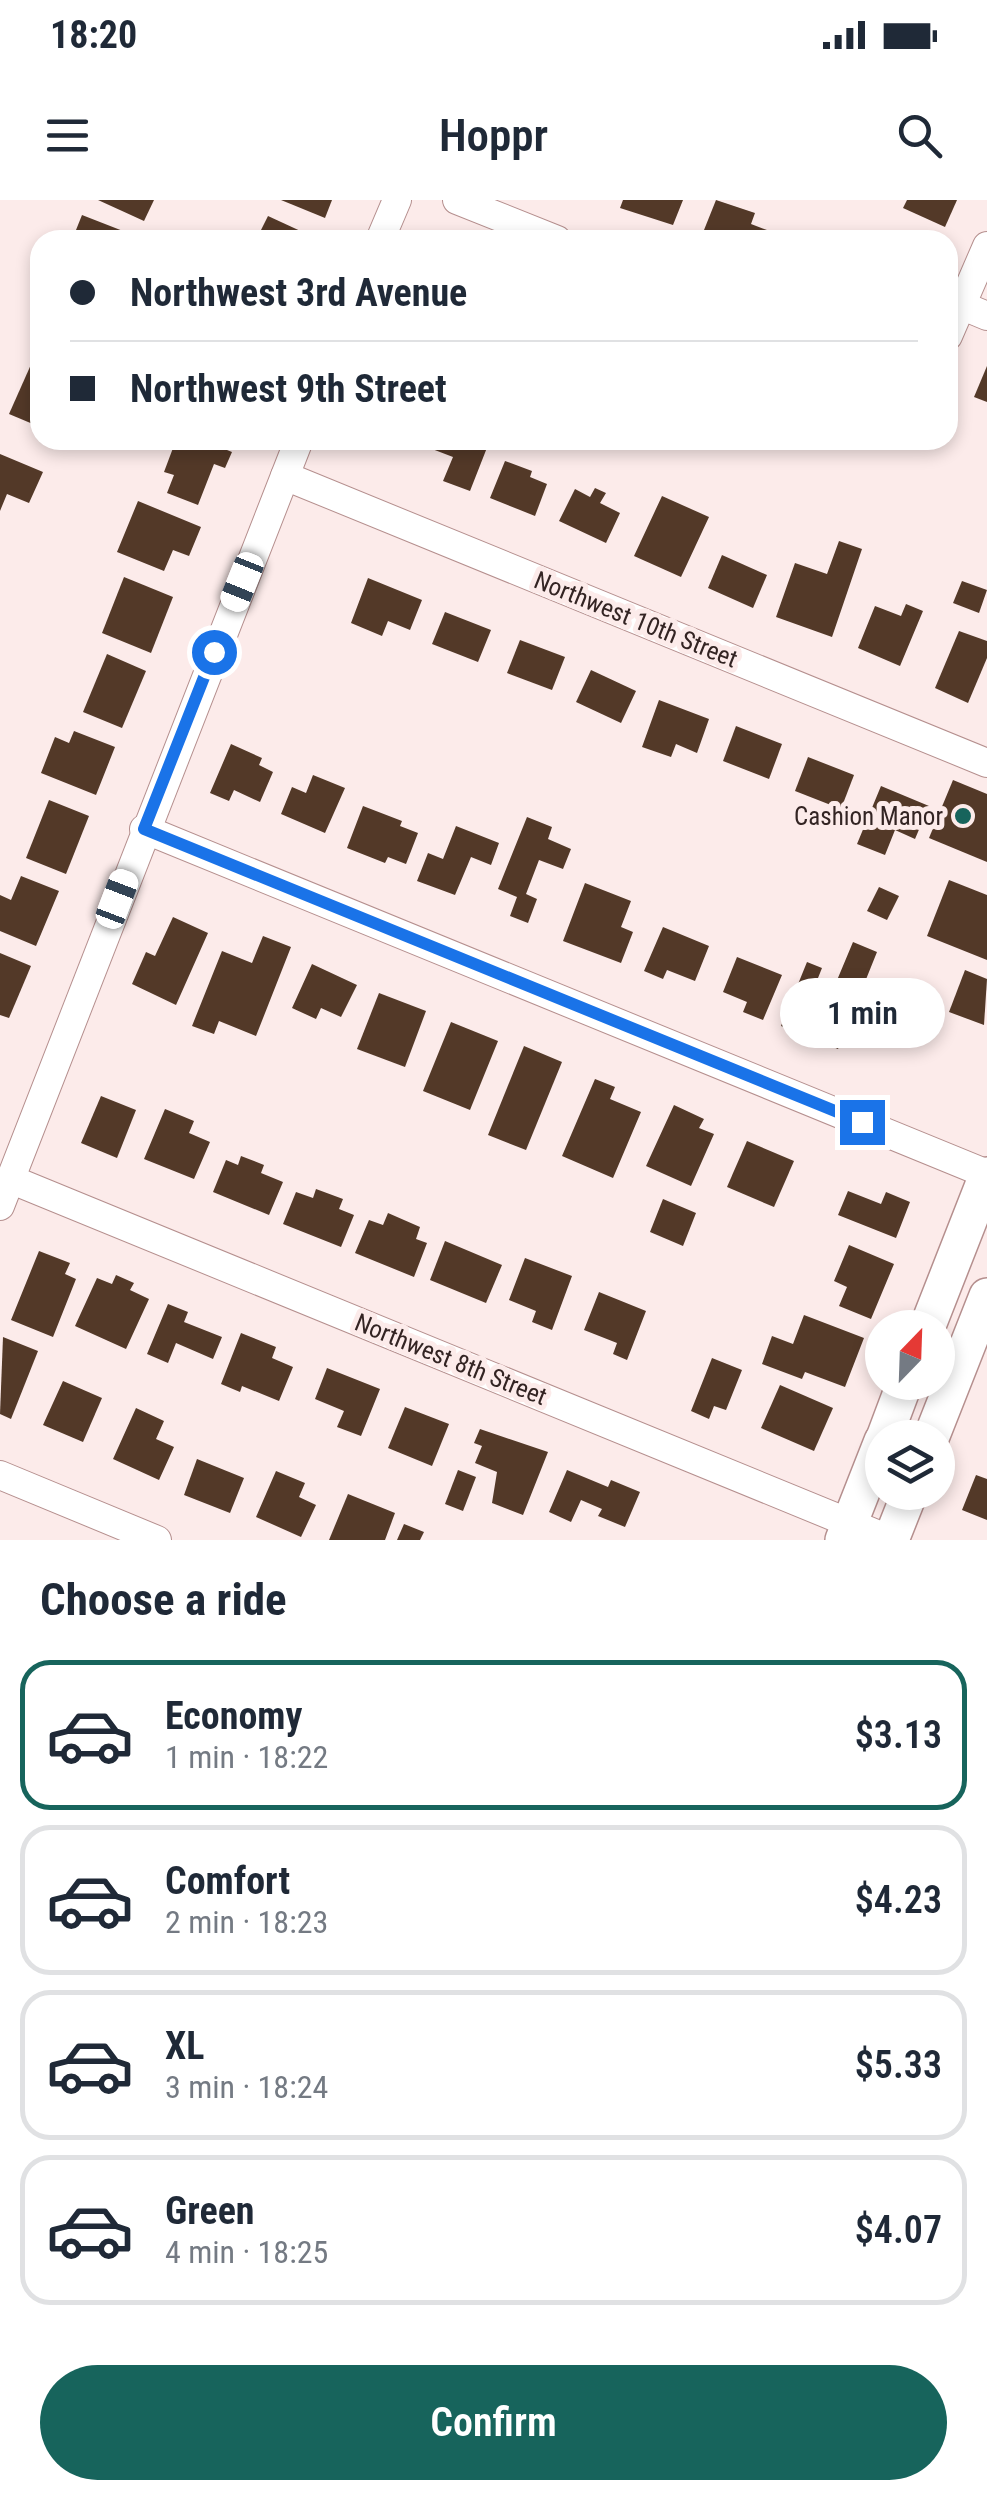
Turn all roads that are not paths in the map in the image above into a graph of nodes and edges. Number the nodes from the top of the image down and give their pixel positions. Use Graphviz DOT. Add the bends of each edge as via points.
graph roads {
  1 [pos="397,200"];
  2 [pos="457,200"];
  3 [pos="384,230"];
  4 [pos="532,230"];
  5 [pos="987,246"];
  6 [pos="975,311"];
  7 [pos="295,450"];
  8 [pos="285,476"];
  9 [pos="987,763"];
  10 [pos="144,829"];
  11 [pos="987,1174"];
  12 [pos="10,1179"];
  13 [pos="0,1206"];
  14 [pos="987,1296"];
  15 [pos="934,1310"];
  16 [pos="938,1420"];
  17 [pos="0,1475"];
  18 [pos="865,1485"];
  19 [pos="903,1510"];
  20 [pos="847,1531"];
  21 [pos="157,1540"];
  22 [pos="891,1540"];
  1 -- 3 [label="street"];
  2 -- 4 [label="street"];
  5 -- 6 [label="street"];
  7 -- 8 [label="street"];
  8 -- 9 [label="street, Northwest 10th Street"];
  8 -- 10 [label="street"];
  10 -- 11 [label="street"];
  10 -- 12 [label="street"];
  11 -- 15 [label="street"];
  12 -- 13 [label="street"];
  12 -- 20 [label="street, Northwest 8th Street"];
  14 -- 16 [label="street"];
  17 -- 21 [label="street"];
  18 -- 20 [label="street"];
  19 -- 22 [label="street"];
  20 -- 22 [label="street, Northwest 8th Street"];
}
